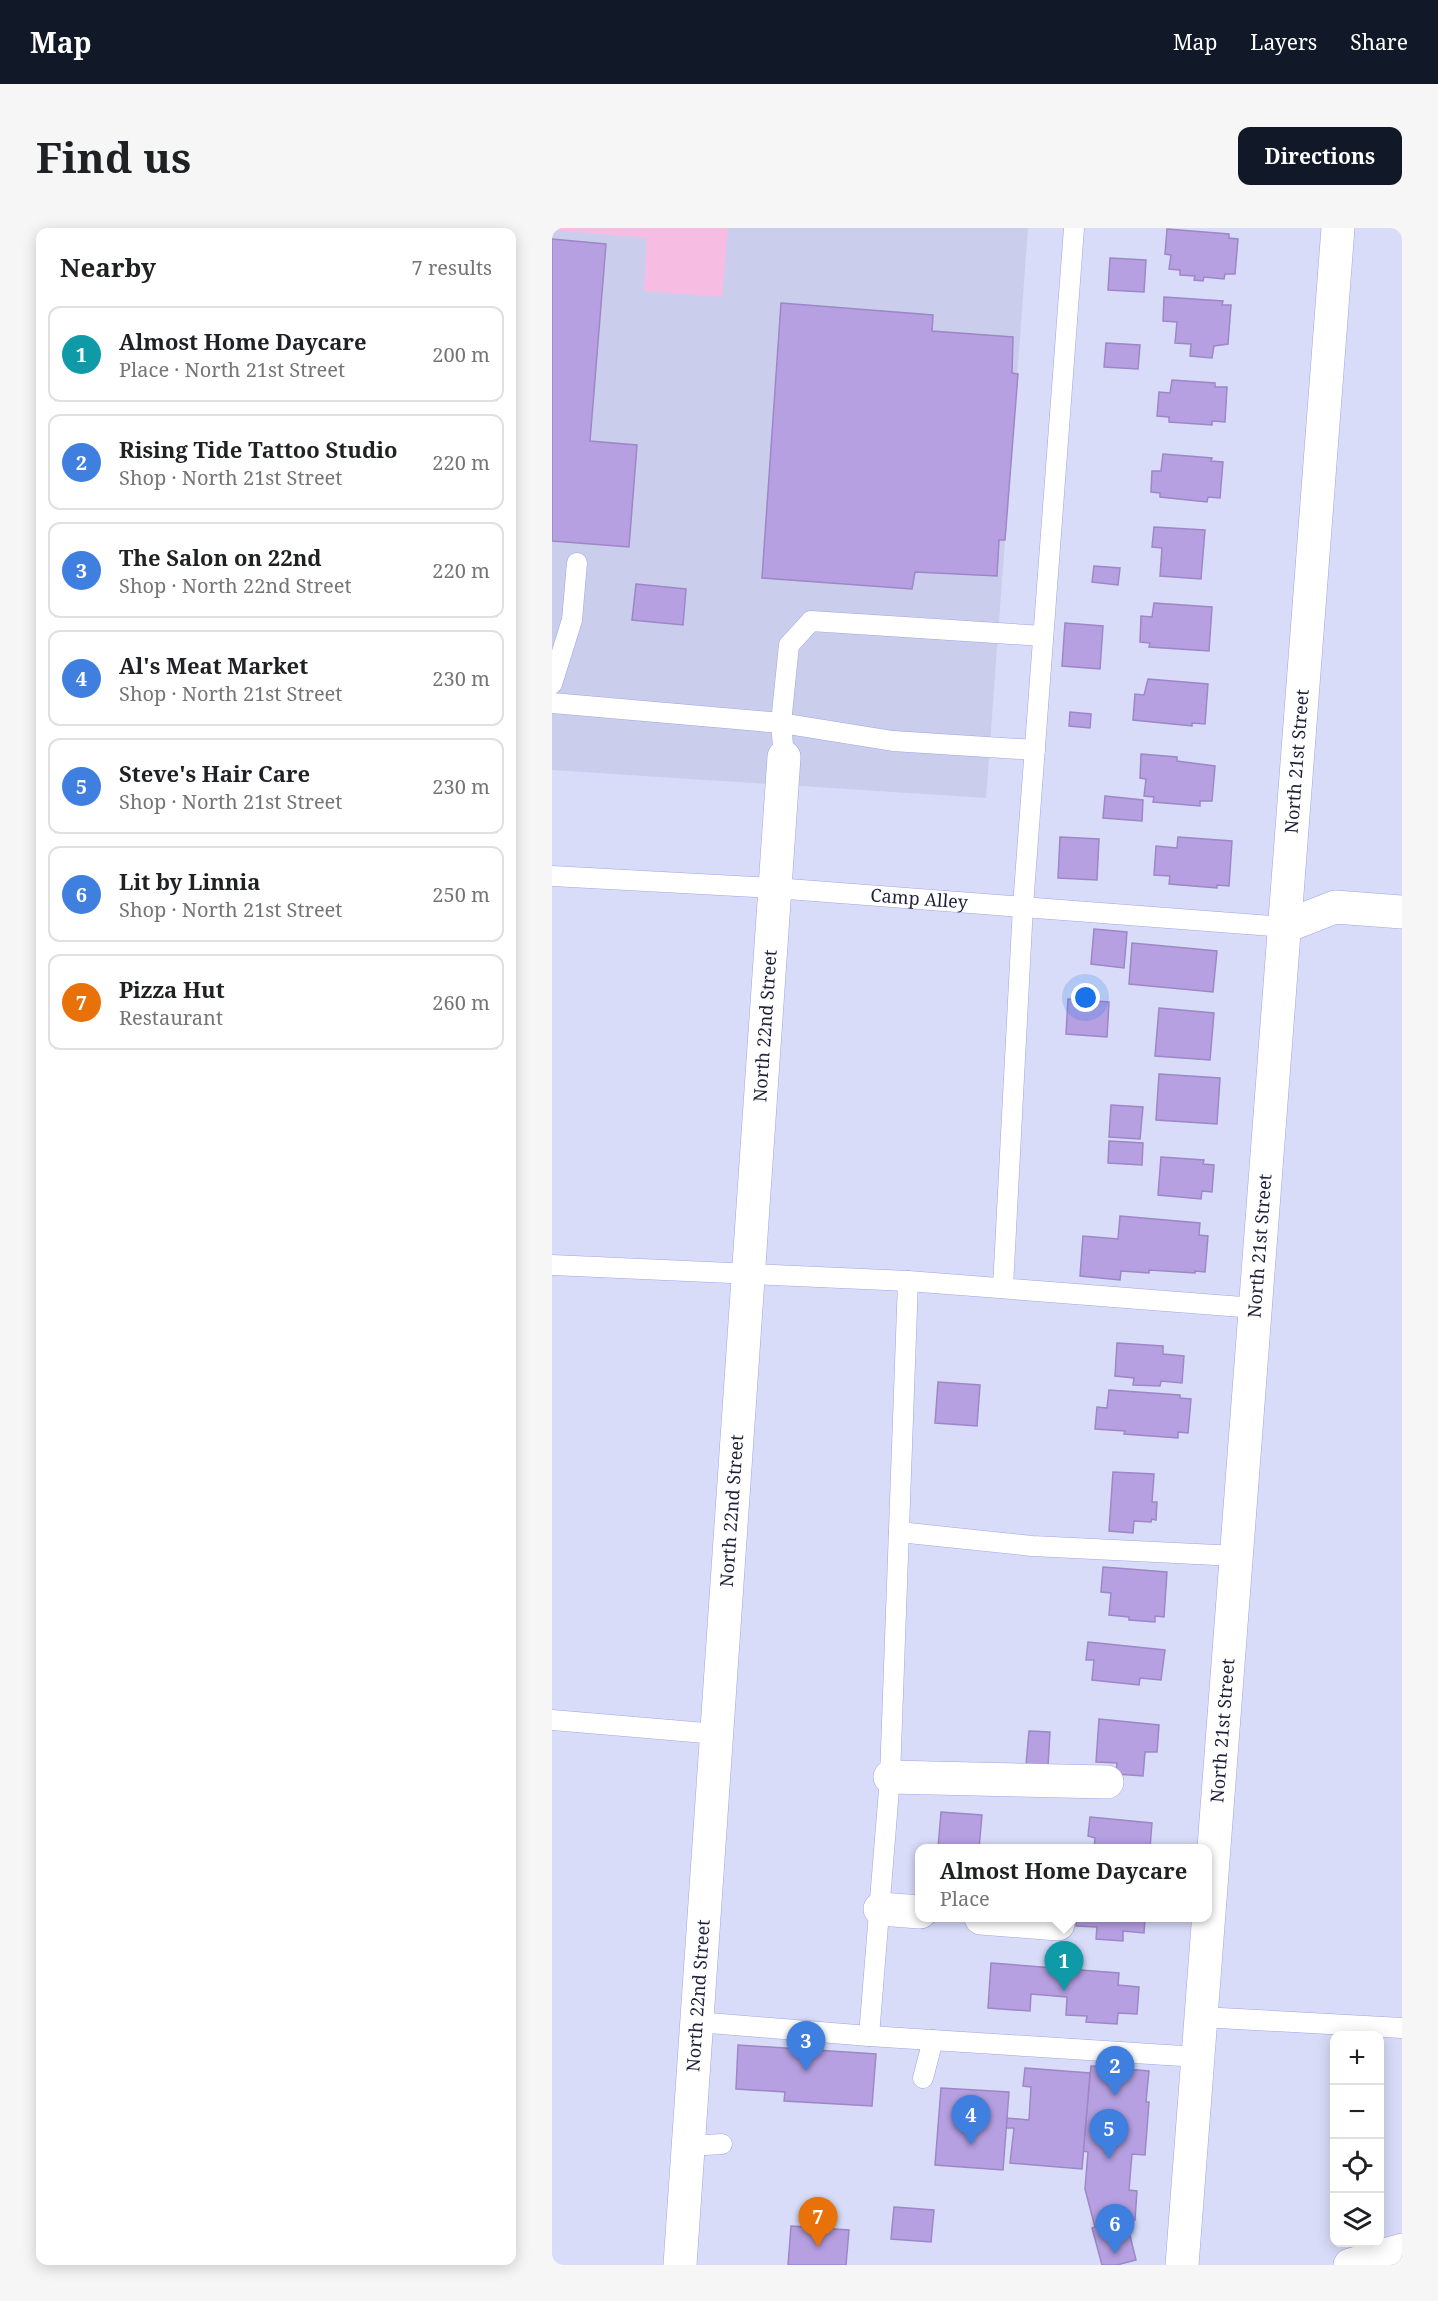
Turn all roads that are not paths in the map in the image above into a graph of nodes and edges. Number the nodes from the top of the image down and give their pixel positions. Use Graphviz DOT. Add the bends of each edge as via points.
graph roads {
  1 [pos="1074,228"];
  2 [pos="1338,228"];
  3 [pos="577,562"];
  4 [pos="1043,636"];
  5 [pos="552,684"];
  6 [pos="552,703"];
  7 [pos="781,723"];
  8 [pos="1035,750"];
  9 [pos="784,757"];
  10 [pos="552,876"];
  11 [pos="775,888"];
  12 [pos="1023,906"];
  13 [pos="1402,912"];
  14 [pos="1284,927"];
  15 [pos="552,1265"];
  16 [pos="750,1272"];
  17 [pos="908,1281"];
  18 [pos="1004,1287"];
  19 [pos="1255,1308"];
  20 [pos="899,1532"];
  21 [pos="1237,1556"];
  22 [pos="552,1720"];
  23 [pos="717,1734"];
  24 [pos="890,1777"];
  25 [pos="1107,1782"];
  26 [pos="1212,1877"];
  27 [pos="880,1909"];
  28 [pos="915,1912"];
  29 [pos="1036,1922"];
  30 [pos="1208,1922"];
  31 [pos="1058,1924"];
  32 [pos="1201,2018"];
  33 [pos="697,2022"];
  34 [pos="1402,2028"];
  35 [pos="869,2036"];
  36 [pos="933,2040"];
  37 [pos="1198,2057"];
  38 [pos="923,2078"];
  39 [pos="722,2144"];
  40 [pos="688,2146"];
  41 [pos="1402,2250"];
  42 [pos="680,2265"];
  43 [pos="1182,2265"];
  44 [pos="1350,2265"];
  1 -- 4 [label="lane"];
  2 -- 14 [label="main road, North 21st Street"];
  3 -- 5 [label="lane" via="572,620"];
  4 -- 7 [label="lane" via="811,621 789,645"];
  4 -- 8 [label="lane"];
  6 -- 7 [label="lane"];
  7 -- 8 [label="lane" via="893,741"];
  7 -- 9 [label="lane"];
  8 -- 12 [label="lane"];
  9 -- 11 [label="main road, North 22nd Street"];
  10 -- 11 [label="lane, Camp Alley"];
  11 -- 12 [label="lane, Camp Alley"];
  11 -- 16 [label="main road, North 22nd Street"];
  12 -- 14 [label="lane, Camp Alley"];
  12 -- 18 [label="lane"];
  13 -- 14 [label="main road" via="1335,908"];
  14 -- 19 [label="main road, North 21st Street"];
  15 -- 16 [label="lane"];
  16 -- 17 [label="lane"];
  16 -- 23 [label="main road, North 22nd Street"];
  17 -- 18 [label="lane"];
  17 -- 20 [label="lane"];
  18 -- 19 [label="lane"];
  19 -- 21 [label="main road, North 21st Street"];
  20 -- 21 [label="lane" via="1032,1546"];
  20 -- 24 [label="lane"];
  21 -- 26 [label="main road, North 21st Street"];
  22 -- 23 [label="lane"];
  23 -- 33 [label="main road, North 22nd Street"];
  24 -- 25 [label="main road"];
  24 -- 27 [label="lane"];
  27 -- 28 [label="main road"];
  27 -- 35 [label="lane"];
  29 -- 31 [label="main road"];
  30 -- 32 [label="main road, North 21st Street"];
  32 -- 34 [label="lane"];
  32 -- 37 [label="main road, North 21st Street"];
  33 -- 35 [label="lane"];
  33 -- 40 [label="main road, North 22nd Street"];
  35 -- 36 [label="lane"];
  36 -- 37 [label="lane"];
  36 -- 38 [label="lane"];
  37 -- 43 [label="main road, North 21st Street"];
  39 -- 40 [label="lane"];
  40 -- 42 [label="main road, North 22nd Street"];
  41 -- 44 [label="main road"];
}
